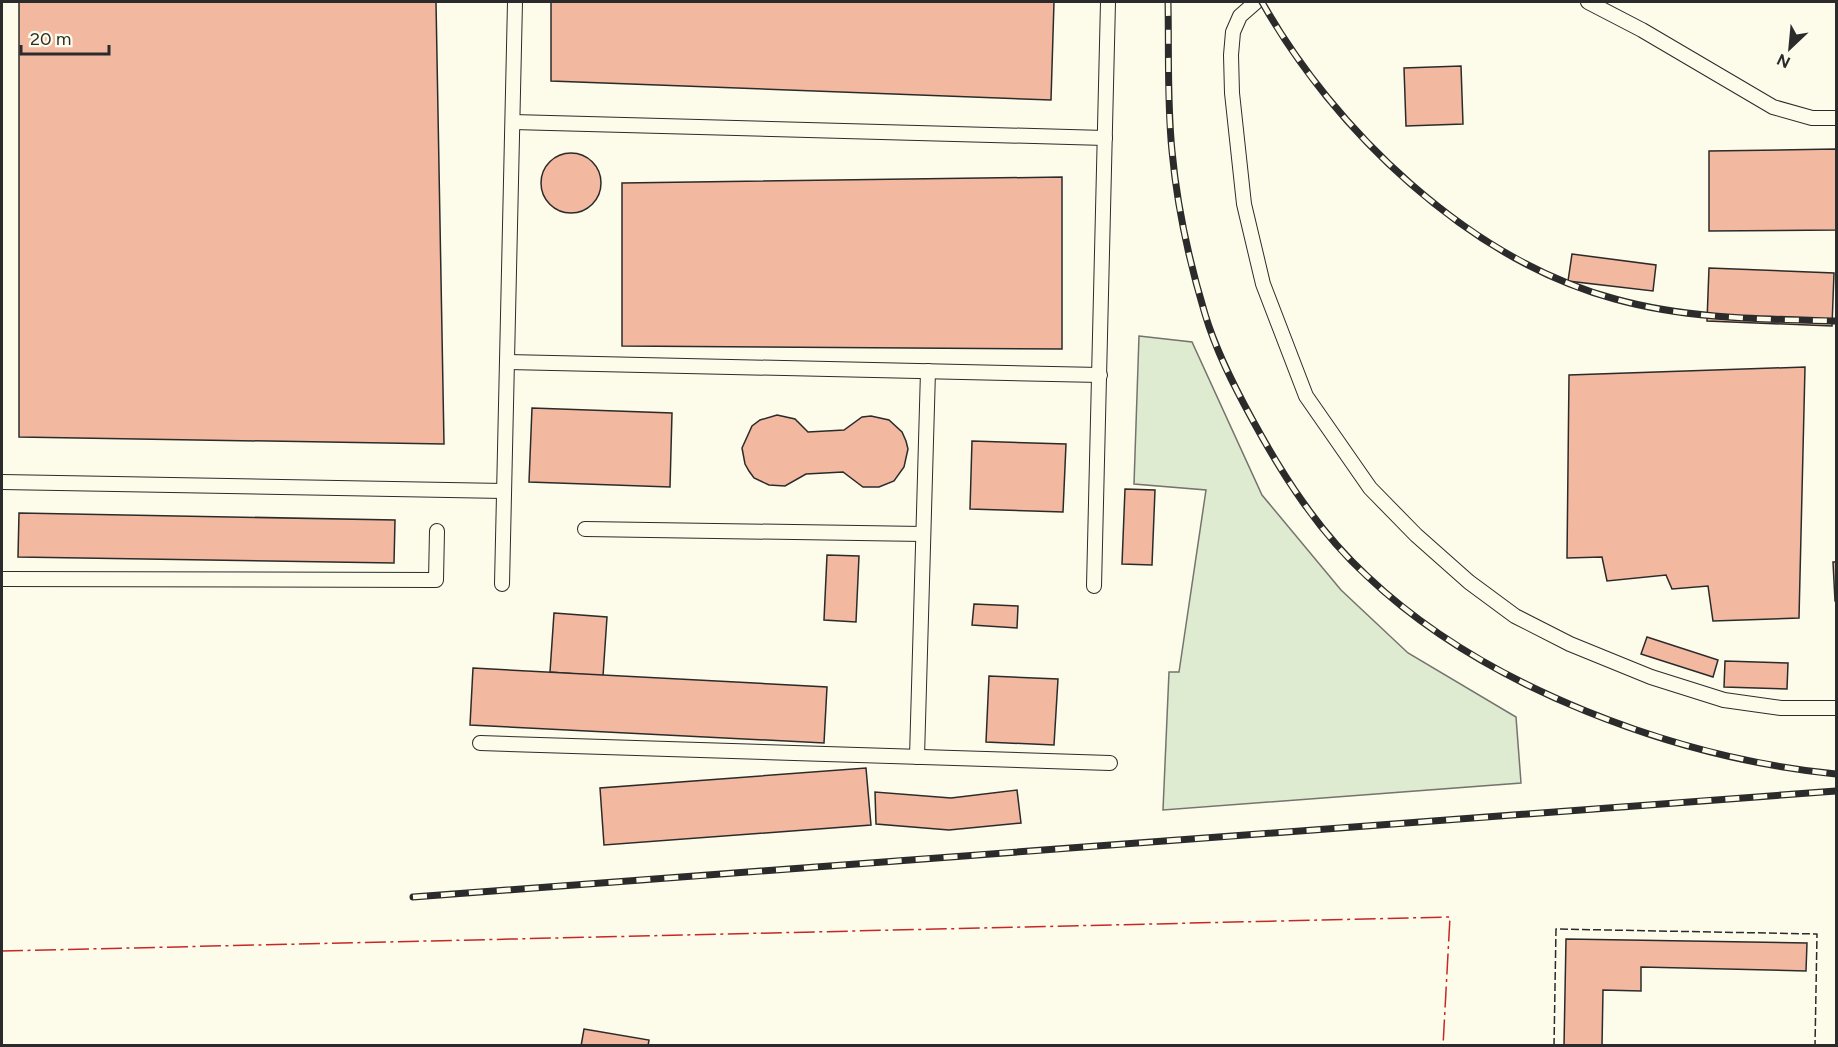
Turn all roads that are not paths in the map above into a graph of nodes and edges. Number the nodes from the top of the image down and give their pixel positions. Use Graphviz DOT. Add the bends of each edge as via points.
graph roads {
  1 [pos="515,2"];
  2 [pos="1108,2"];
  3 [pos="1256,2"];
  4 [pos="1588,2"];
  5 [pos="1836,118"];
  6 [pos="513,122"];
  7 [pos="1104,138"];
  8 [pos="507,362"];
  9 [pos="928,371"];
  10 [pos="1100,375"];
  11 [pos="2,482"];
  12 [pos="504,491"];
  13 [pos="585,529"];
  14 [pos="437,531"];
  15 [pos="923,534"];
  16 [pos="2,579"];
  17 [pos="502,584"];
  18 [pos="1094,586"];
  19 [pos="1836,708"];
  20 [pos="480,743"];
  21 [pos="917,757"];
  22 [pos="1110,763"];
  1 -- 6 [label="lane"];
  2 -- 7 [label="lane"];
  3 -- 19 [label="lane" via="1240,16 1233,32 1231,55 1244,204 1263,284 1306,396 1370,488 1416,536 1469,582 1515,616 1570,645 1724,700 1781,708"];
  4 -- 5 [label="lane" via="1773,107 1812,118"];
  6 -- 7 [label="lane"];
  6 -- 8 [label="lane"];
  7 -- 10 [label="lane"];
  8 -- 9 [label="lane"];
  8 -- 12 [label="lane"];
  9 -- 10 [label="lane"];
  9 -- 15 [label="lane"];
  10 -- 18 [label="lane"];
  11 -- 12 [label="lane"];
  12 -- 17 [label="lane"];
  13 -- 15 [label="lane"];
  14 -- 16 [label="lane" via="436,580"];
  15 -- 21 [label="lane"];
  20 -- 21 [label="lane"];
  21 -- 22 [label="lane"];
}
